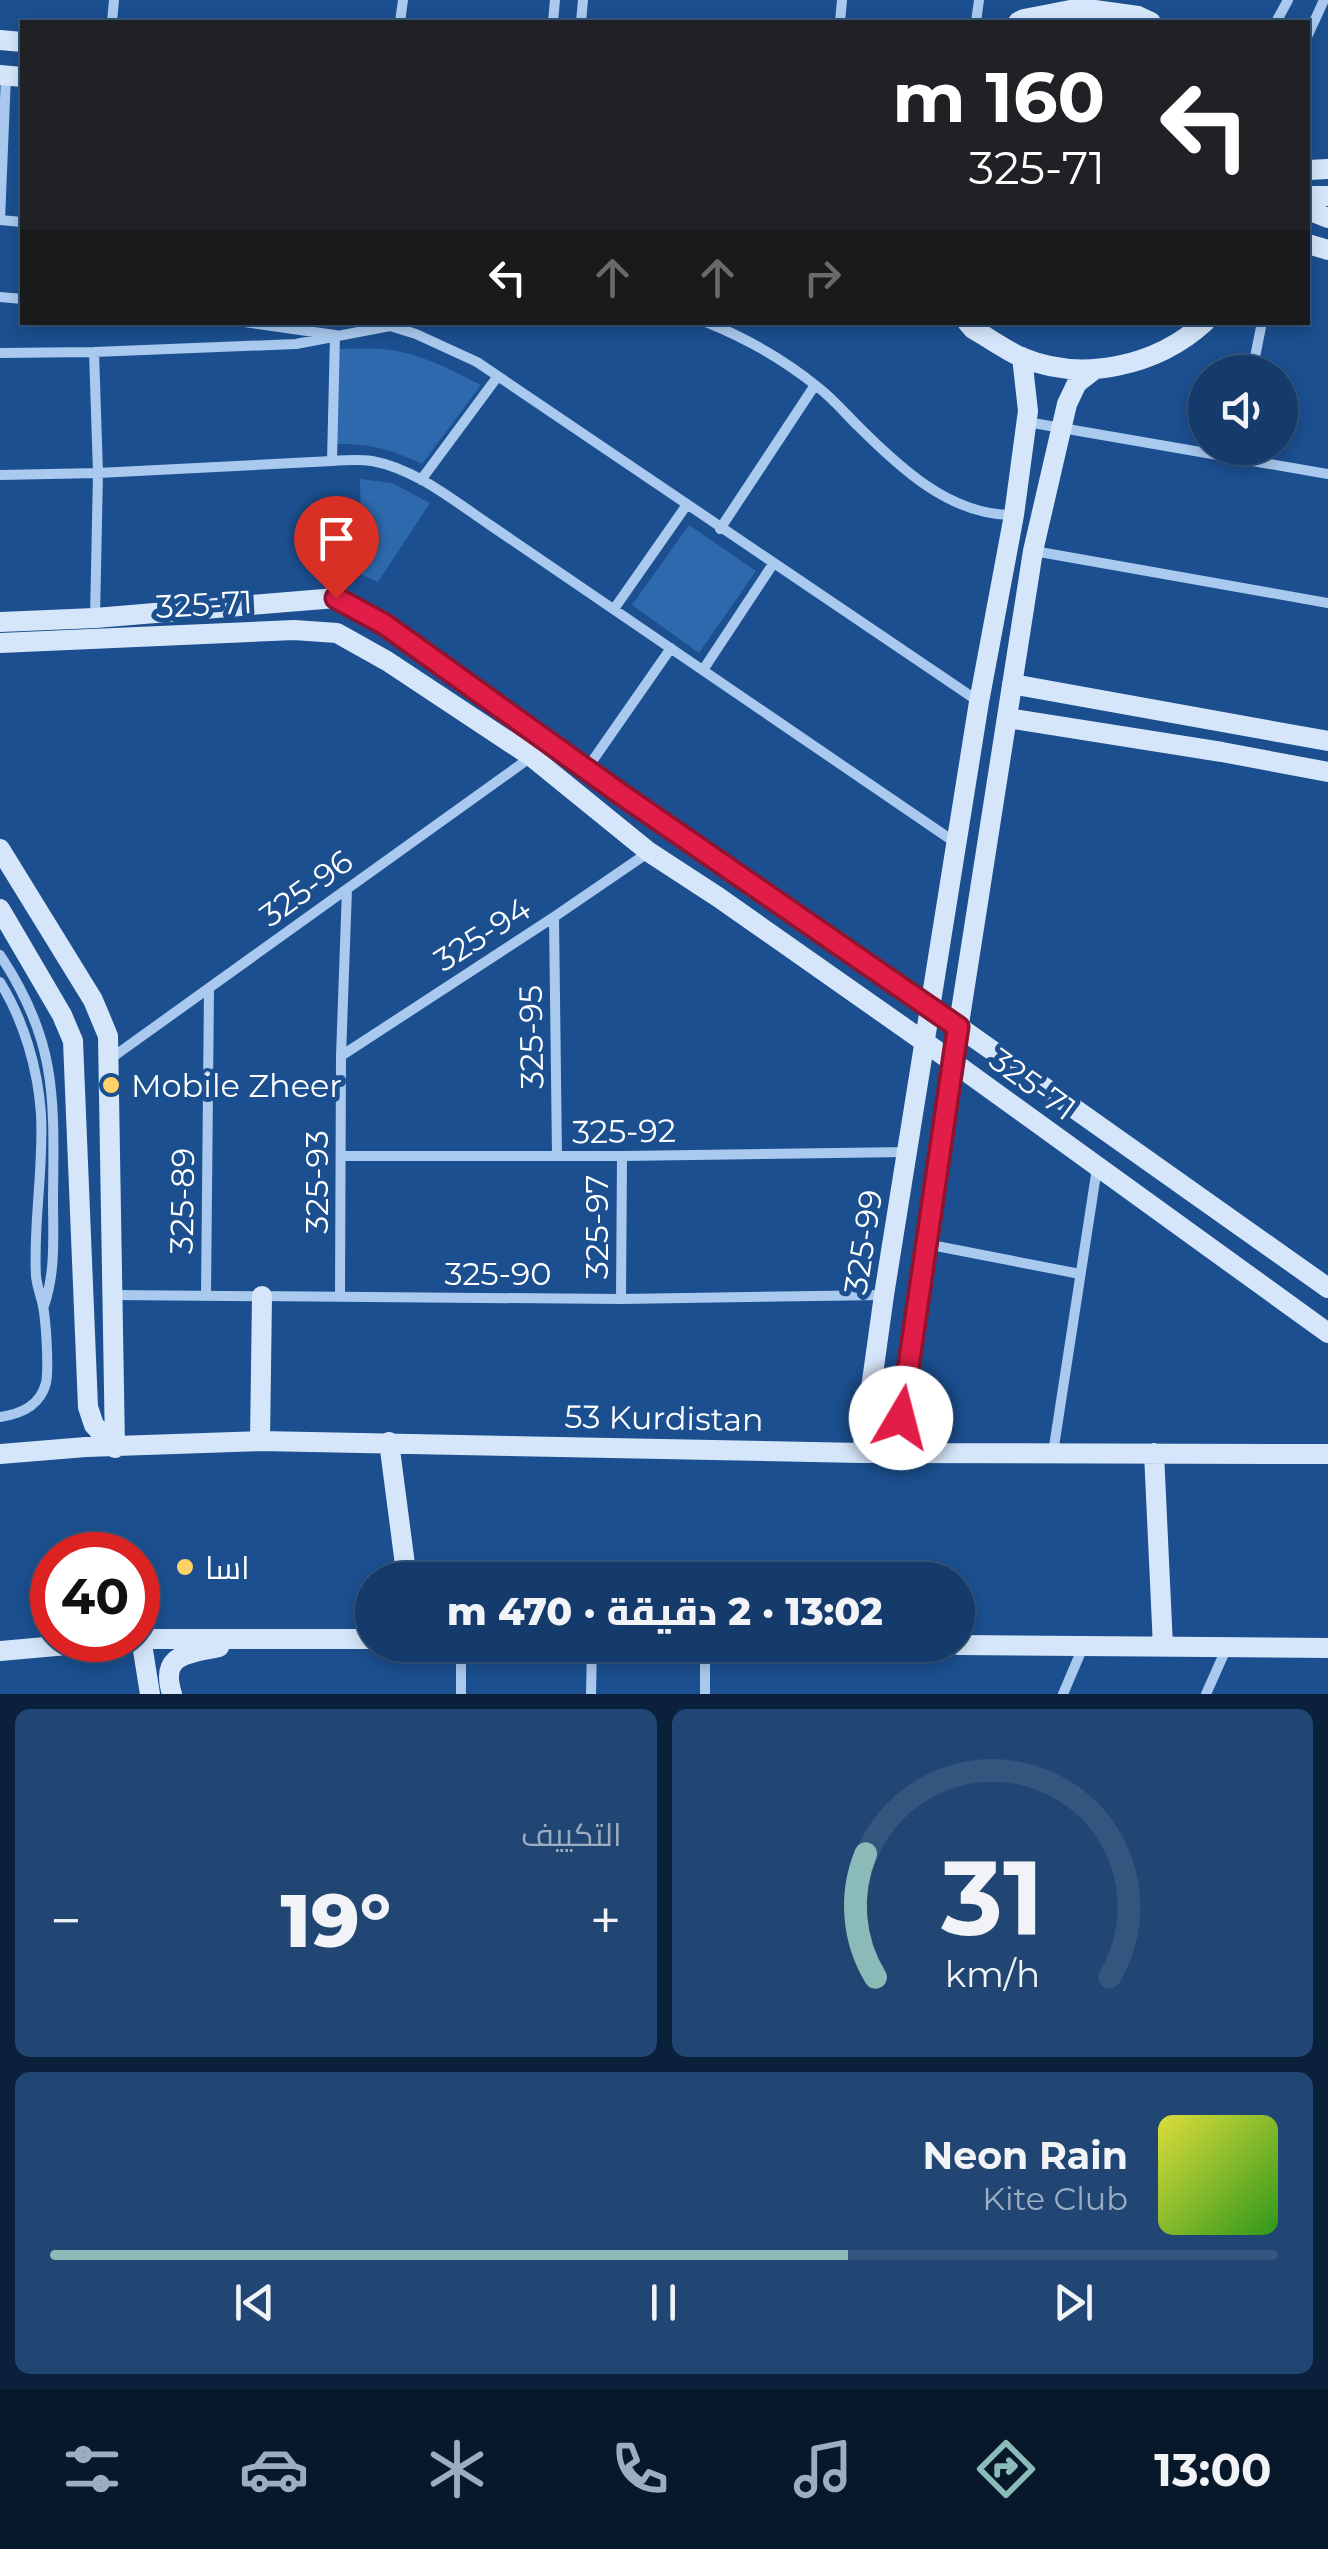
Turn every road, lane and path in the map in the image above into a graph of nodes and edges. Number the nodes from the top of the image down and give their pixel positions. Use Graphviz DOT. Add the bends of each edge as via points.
graph roads {
  1 [pos="1324,0"];
  2 [pos="1022,20"];
  3 [pos="1147,20"];
  4 [pos="1310,30"];
  5 [pos="9,76"];
  6 [pos="0,220"];
  7 [pos="300,325"];
  8 [pos="388,325"];
  9 [pos="395,325"];
  10 [pos="714,325"];
  11 [pos="970,325"];
  12 [pos="1202,325"];
  13 [pos="1261,325"];
  14 [pos="334,335"];
  15 [pos="94,352"];
  16 [pos="0,353"];
  17 [pos="1255,355"];
  18 [pos="1022,357"];
  19 [pos="1095,369"];
  20 [pos="498,376"];
  21 [pos="814,384"];
  22 [pos="1027,422"];
  23 [pos="1060,429"];
  24 [pos="1188,446"];
  25 [pos="332,460"];
  26 [pos="1289,465"];
  27 [pos="98,473"];
  28 [pos="1328,474"];
  29 [pos="0,475"];
  30 [pos="422,480"];
  31 [pos="686,506"];
  32 [pos="1014,515"];
  33 [pos="720,529"];
  34 [pos="1033,551"];
  35 [pos="774,564"];
  36 [pos="1328,603"];
  37 [pos="614,609"];
  38 [pos="95,618"];
  39 [pos="0,622"];
  40 [pos="0,643"];
  41 [pos="670,648"];
  42 [pos="703,670"];
  43 [pos="1012,684"];
  44 [pos="979,702"];
  45 [pos="1007,718"];
  46 [pos="1328,741"];
  47 [pos="532,757"];
  48 [pos="586,770"];
  49 [pos="1328,772"];
  50 [pos="957,843"];
  51 [pos="0,849"];
  52 [pos="649,852"];
  53 [pos="348,889"];
  54 [pos="0,909"];
  55 [pos="554,917"];
  56 [pos="0,955"];
  57 [pos="0,982"];
  58 [pos="209,988"];
  59 [pos="930,1009"];
  60 [pos="958,1027"];
  61 [pos="924,1042"];
  62 [pos="342,1056"];
  63 [pos="109,1059"];
  64 [pos="953,1062"];
  65 [pos="908,1152"];
  66 [pos="341,1156"];
  67 [pos="557,1156"];
  68 [pos="622,1156"];
  69 [pos="1097,1168"];
  70 [pos="926,1244"];
  71 [pos="1080,1274"];
  72 [pos="1328,1288"];
  73 [pos="884,1294"];
  74 [pos="112,1295"];
  75 [pos="206,1295"];
  76 [pos="262,1296"];
  77 [pos="340,1296"];
  78 [pos="621,1298"];
  79 [pos="44,1307"];
  80 [pos="1328,1334"];
  81 [pos="868,1412"];
  82 [pos="0,1417"];
  83 [pos="901,1418"];
  84 [pos="260,1441"];
  85 [pos="389,1442"];
  86 [pos="116,1448"];
  87 [pos="896,1452"];
  88 [pos="862,1453"];
  89 [pos="1052,1453"];
  90 [pos="1154,1453"];
  91 [pos="0,1454"];
  92 [pos="1328,1454"];
  93 [pos="405,1562"];
  94 [pos="236,1638"];
  95 [pos="160,1639"];
  96 [pos="355,1639"];
  97 [pos="975,1644"];
  98 [pos="1083,1646"];
  99 [pos="1162,1646"];
  100 [pos="1226,1647"];
  101 [pos="30,1648"];
  102 [pos="1328,1648"];
  103 [pos="0,1651"];
  104 [pos="141,1662"];
  105 [pos="462,1662"];
  106 [pos="592,1662"];
  107 [pos="704,1662"];
  108 [pos="150,1694"];
  109 [pos="172,1694"];
  110 [pos="461,1694"];
  111 [pos="591,1694"];
  112 [pos="705,1694"];
  113 [pos="1063,1694"];
  114 [pos="1206,1694"];
  1 -- 4 [label="street"];
  2 -- 3 [label="street" via="1081,8"];
  5 -- 6 [label="street"];
  7 -- 14 [label="street"];
  8 -- 14 [label="street"];
  9 -- 20 [label="street"];
  10 -- 21 [label="street"];
  11 -- 18 [label="street"];
  12 -- 19 [label="street" via="1144,360"];
  13 -- 17 [label="street"];
  14 -- 15 [label="street" via="296,344"];
  14 -- 25 [label="street"];
  15 -- 16 [label="street"];
  15 -- 27 [label="street"];
  18 -- 19 [label="street"];
  18 -- 22 [label="street, 325-99"];
  19 -- 23 [label="street" via="1077,384"];
  20 -- 30 [label="street"];
  20 -- 31 [label="street"];
  21 -- 32 [label="street" via="932,490 969,508"];
  21 -- 33 [label="street"];
  22 -- 23 [label="street"];
  22 -- 32 [label="street, 325-99"];
  23 -- 24 [label="street"];
  23 -- 34 [label="street"];
  25 -- 27 [label="street"];
  25 -- 30 [label="street" via="369,460"];
  26 -- 28 [label="street"];
  27 -- 29 [label="street"];
  27 -- 38 [label="street"];
  30 -- 37 [label="street"];
  31 -- 33 [label="street"];
  31 -- 37 [label="street"];
  32 -- 44 [label="street, 325-99"];
  33 -- 35 [label="street"];
  34 -- 36 [label="street"];
  34 -- 43 [label="street"];
  35 -- 42 [label="street"];
  35 -- 44 [label="street"];
  37 -- 41 [label="street"];
  38 -- 39 [label="street, 325-71"];
  38 -- 48 [label="street, 325-71" via="336,598 384,624"];
  40 -- 47 [label="street, 325-71" via="294,630 337,634"];
  41 -- 42 [label="street"];
  41 -- 48 [label="street"];
  42 -- 50 [label="street"];
  43 -- 45 [label="street"];
  43 -- 46 [label="street"];
  44 -- 50 [label="street, 325-99"];
  45 -- 49 [label="street"];
  45 -- 60 [label="street"];
  47 -- 52 [label="street, 325-71"];
  47 -- 53 [label="street, 325-96"];
  48 -- 59 [label="street, 325-71"];
  50 -- 59 [label="street, 325-99"];
  51 -- 63 [label="street" via="92,1000 108,1036"];
  52 -- 55 [label="street, 325-94"];
  52 -- 61 [label="street, 325-71"];
  53 -- 58 [label="street, 325-96"];
  53 -- 62 [label="street, 325-93"];
  54 -- 86 [label="street" via="74,1040 88,1408 94,1426"];
  55 -- 62 [label="street, 325-94"];
  55 -- 67 [label="street, 325-95"];
  56 -- 79 [label="street" via="33,1012 51,1080 53,1270"];
  57 -- 79 [label="street" via="37,1083 36,1272"];
  58 -- 63 [label="street, 325-96"];
  58 -- 75 [label="street, 325-89"];
  59 -- 60 [label="street, 325-71"];
  59 -- 61 [label="street, 325-99"];
  60 -- 64 [label="street"];
  60 -- 72 [label="street, 325-71"];
  61 -- 64 [label="street, 325-71"];
  61 -- 65 [label="street, 325-99"];
  62 -- 66 [label="street, 325-93"];
  63 -- 74 [label="street"];
  64 -- 69 [label="street, 325-71"];
  64 -- 70 [label="street"];
  65 -- 68 [label="street, 325-92"];
  65 -- 73 [label="street, 325-99"];
  66 -- 67 [label="street, 325-92"];
  66 -- 77 [label="street, 325-93"];
  67 -- 68 [label="street, 325-92"];
  68 -- 78 [label="street, 325-97"];
  69 -- 71 [label="street"];
  69 -- 80 [label="street, 325-71"];
  70 -- 71 [label="street"];
  70 -- 83 [label="street"];
  71 -- 89 [label="street"];
  73 -- 78 [label="street, 325-90"];
  73 -- 81 [label="street, 325-99"];
  74 -- 75 [label="street, 325-90"];
  74 -- 86 [label="street"];
  75 -- 76 [label="street, 325-90"];
  76 -- 77 [label="street, 325-90"];
  76 -- 84 [label="street"];
  77 -- 78 [label="street, 325-90"];
  79 -- 82 [label="street" via="46,1385 30,1408"];
  81 -- 83 [label="street" via="883,1422"];
  81 -- 88 [label="street, 325-99"];
  83 -- 87 [label="street"];
  84 -- 85 [label="street, 53 Kurdistan"];
  84 -- 86 [label="street, 53 Kurdistan"];
  85 -- 88 [label="street, 53 Kurdistan"];
  85 -- 93 [label="street"];
  86 -- 91 [label="street, 53 Kurdistan"];
  87 -- 88 [label="street, 53 Kurdistan"];
  87 -- 89 [label="street, 53 Kurdistan"];
  89 -- 90 [label="street, 53 Kurdistan"];
  90 -- 92 [label="street, 53 Kurdistan"];
  90 -- 99 [label="street"];
  94 -- 95 [label="street"];
  94 -- 96 [label="street"];
  94 -- 109 [label="street" via="176,1659 168,1674"];
  97 -- 98 [label="street"];
  98 -- 99 [label="street"];
  98 -- 113 [label="street"];
  99 -- 100 [label="street"];
  100 -- 102 [label="street"];
  100 -- 114 [label="street"];
  101 -- 103 [label="street"];
  104 -- 108 [label="street"];
  105 -- 110 [label="street"];
  106 -- 111 [label="street"];
  107 -- 112 [label="street"];
}
